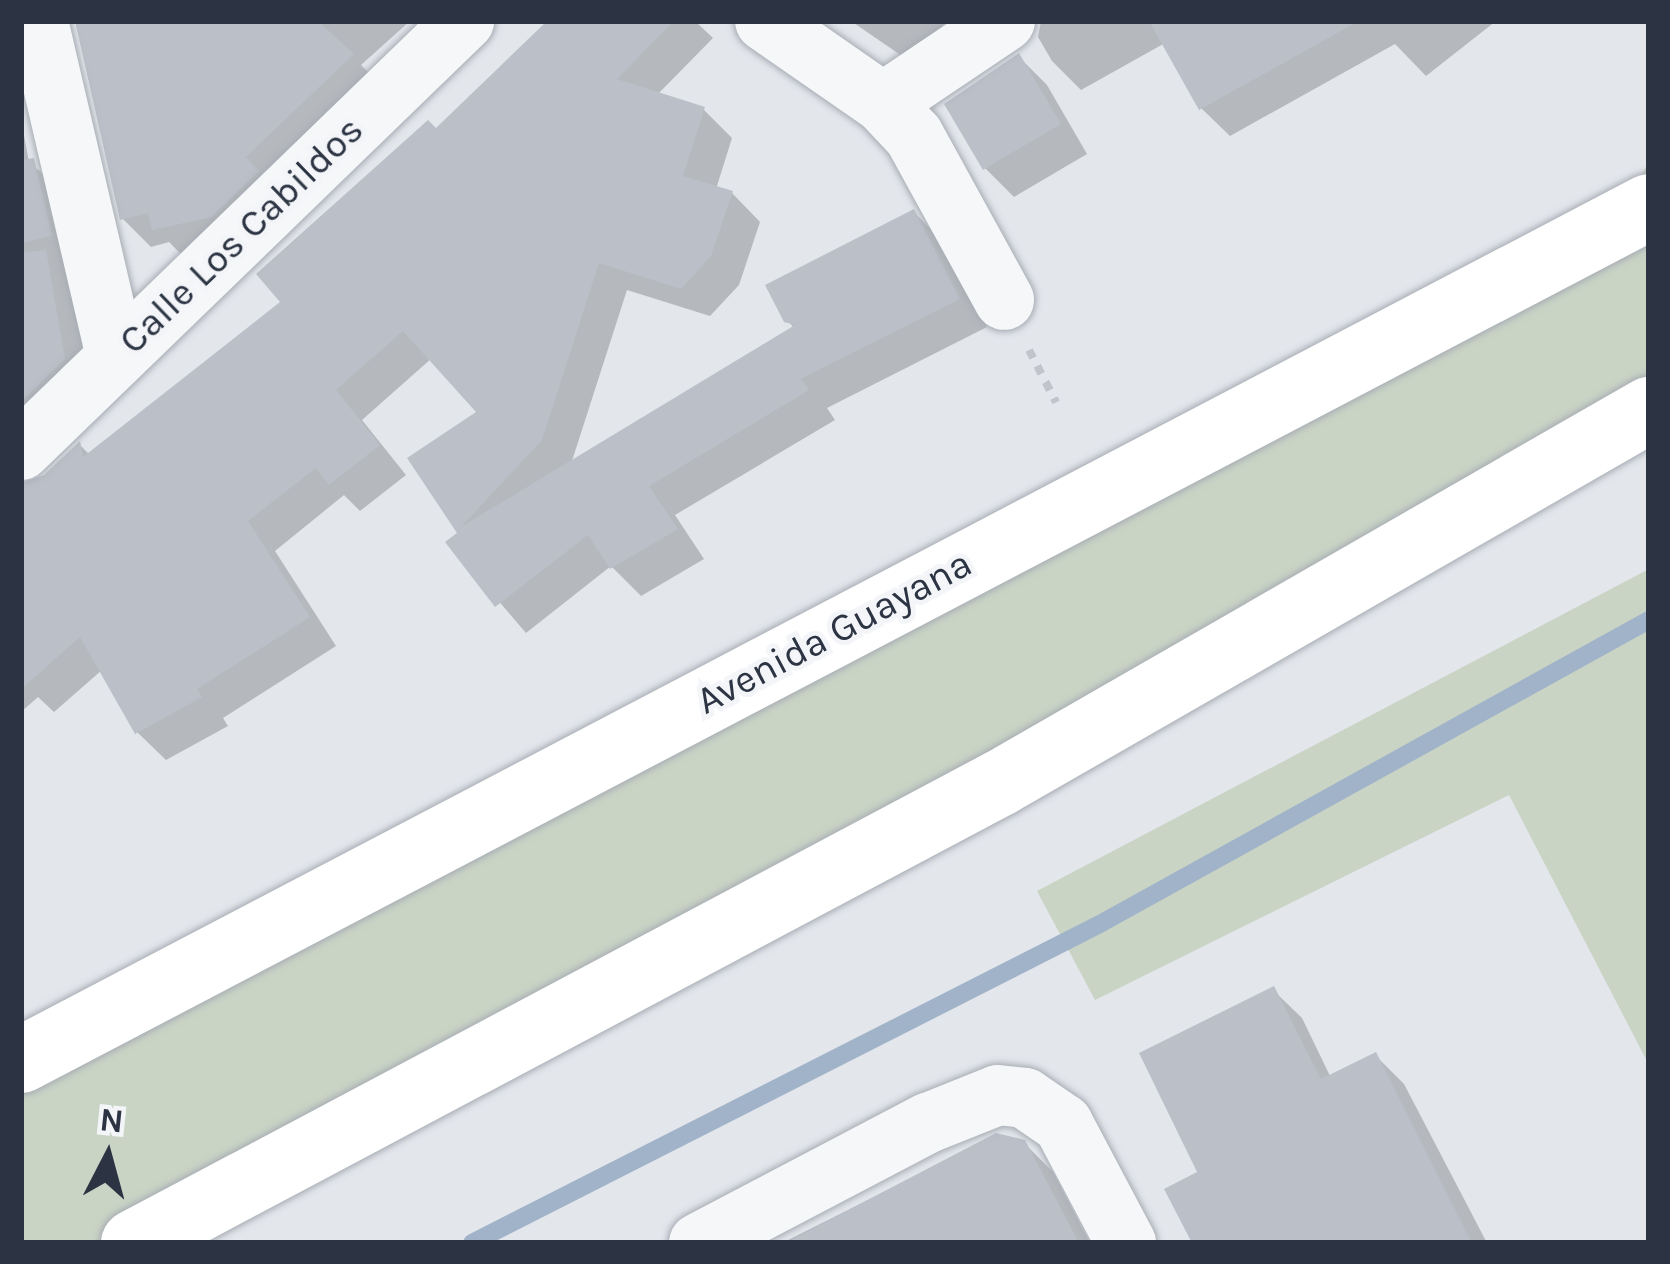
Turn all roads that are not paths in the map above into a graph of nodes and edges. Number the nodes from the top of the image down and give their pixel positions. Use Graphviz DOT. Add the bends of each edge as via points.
graph roads {
  1 [pos="38,21"];
  2 [pos="464,21"];
  3 [pos="765,21"];
  4 [pos="1005,21"];
  5 [pos="883,103"];
  6 [pos="1649,164"];
  7 [pos="1627,219"];
  8 [pos="1004,300"];
  9 [pos="116,357"];
  10 [pos="1649,410"];
  11 [pos="21,450"];
  12 [pos="21,1060"];
  13 [pos="134,1243"];
  14 [pos="699,1243"];
  15 [pos="1126,1243"];
  1 -- 9 [label="street"];
  2 -- 9 [label="street, Calle Los Cabildos"];
  3 -- 5 [label="street"];
  4 -- 5 [label="street"];
  5 -- 8 [label="street" via="935,168"];
  6 -- 7 [label="highway"];
  7 -- 12 [label="highway, Avenida Guayana"];
  9 -- 11 [label="street, Calle Los Cabildos"];
  10 -- 13 [label="highway" via="1000,783"];
  14 -- 15 [label="street" via="975,1101 1024,1098 1063,1124"];
}
